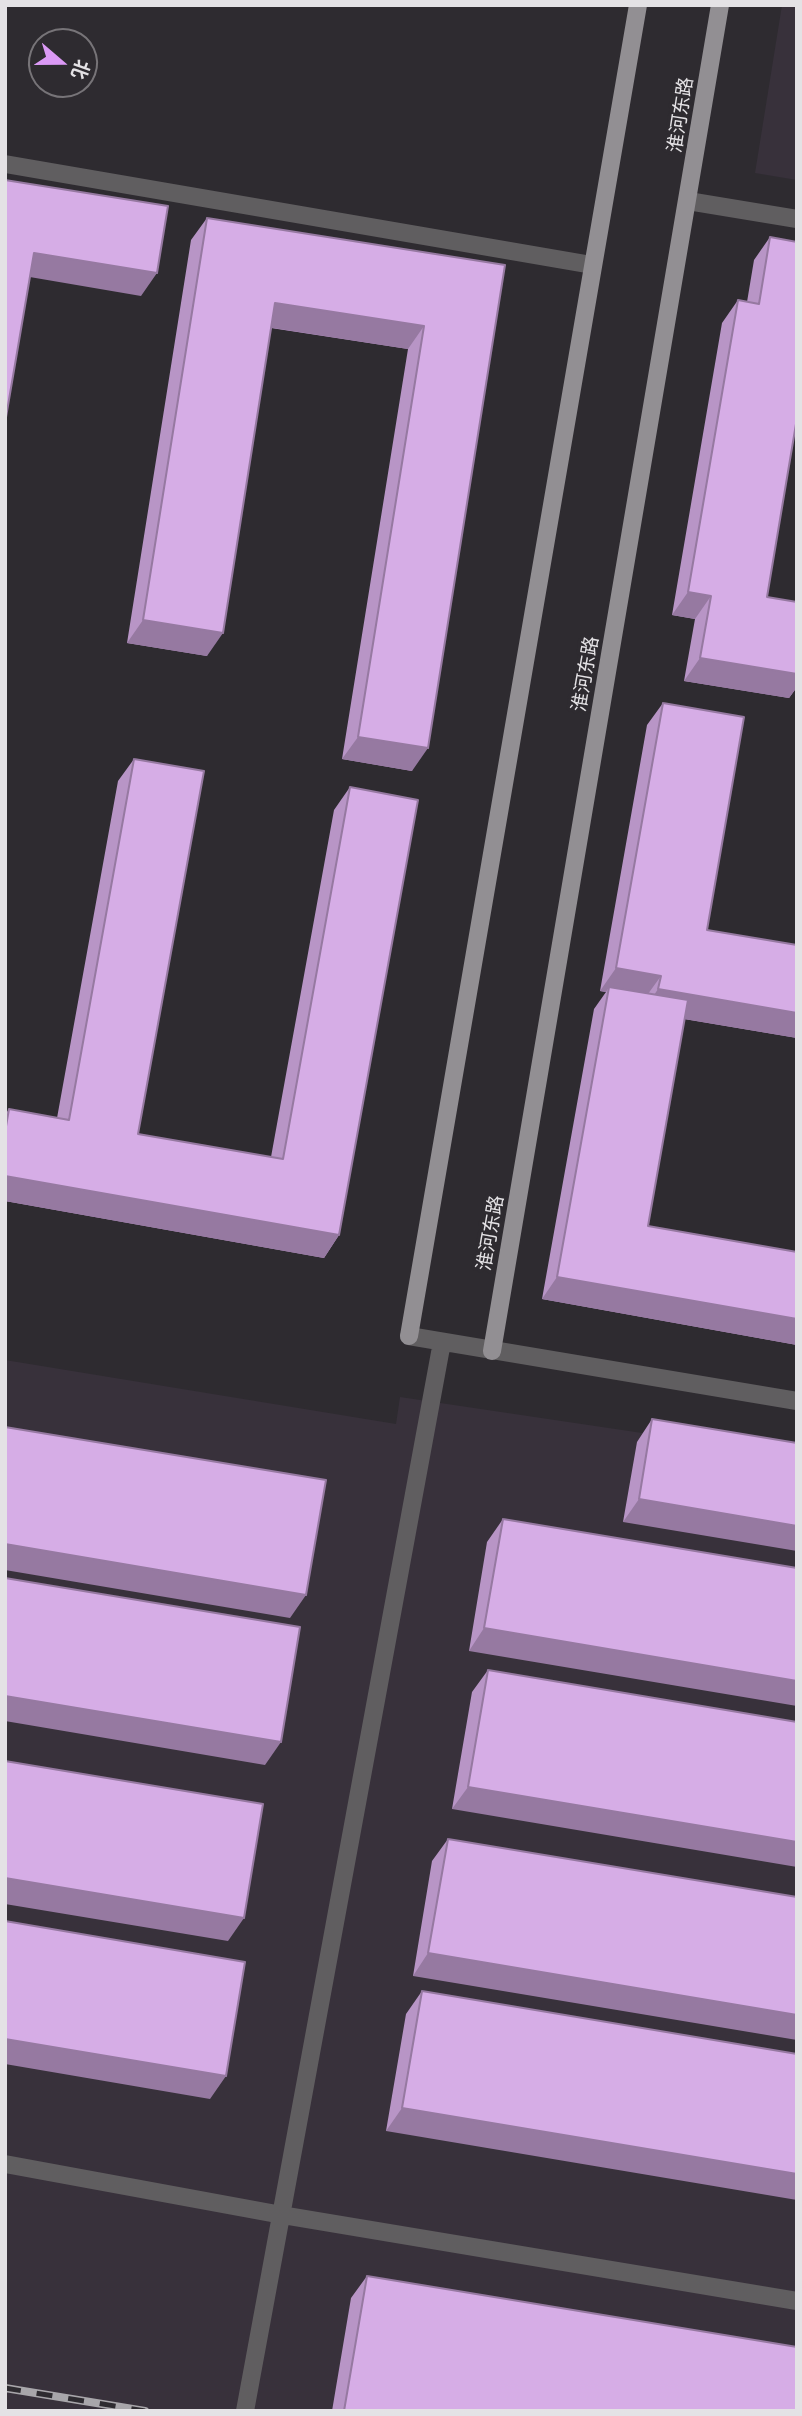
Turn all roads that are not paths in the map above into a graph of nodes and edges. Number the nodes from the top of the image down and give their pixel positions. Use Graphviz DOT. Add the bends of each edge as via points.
graph roads {
  1 [pos="638,5"];
  2 [pos="720,5"];
  3 [pos="5,163"];
  4 [pos="688,201"];
  5 [pos="797,219"];
  6 [pos="592,265"];
  7 [pos="409,1336"];
  8 [pos="442,1342"];
  9 [pos="492,1350"];
  10 [pos="797,1401"];
  11 [pos="5,2164"];
  12 [pos="282,2215"];
  13 [pos="797,2301"];
  14 [pos="245,2411"];
  1 -- 6 [label="main road"];
  2 -- 4 [label="main road, 淮河东路"];
  3 -- 6 [label="street"];
  4 -- 5 [label="street"];
  4 -- 9 [label="main road, 淮河东路"];
  6 -- 7 [label="main road"];
  7 -- 8 [label="street"];
  8 -- 9 [label="street"];
  8 -- 12 [label="street"];
  9 -- 10 [label="street"];
  11 -- 12 [label="street"];
  12 -- 13 [label="street"];
  12 -- 14 [label="street"];
}
